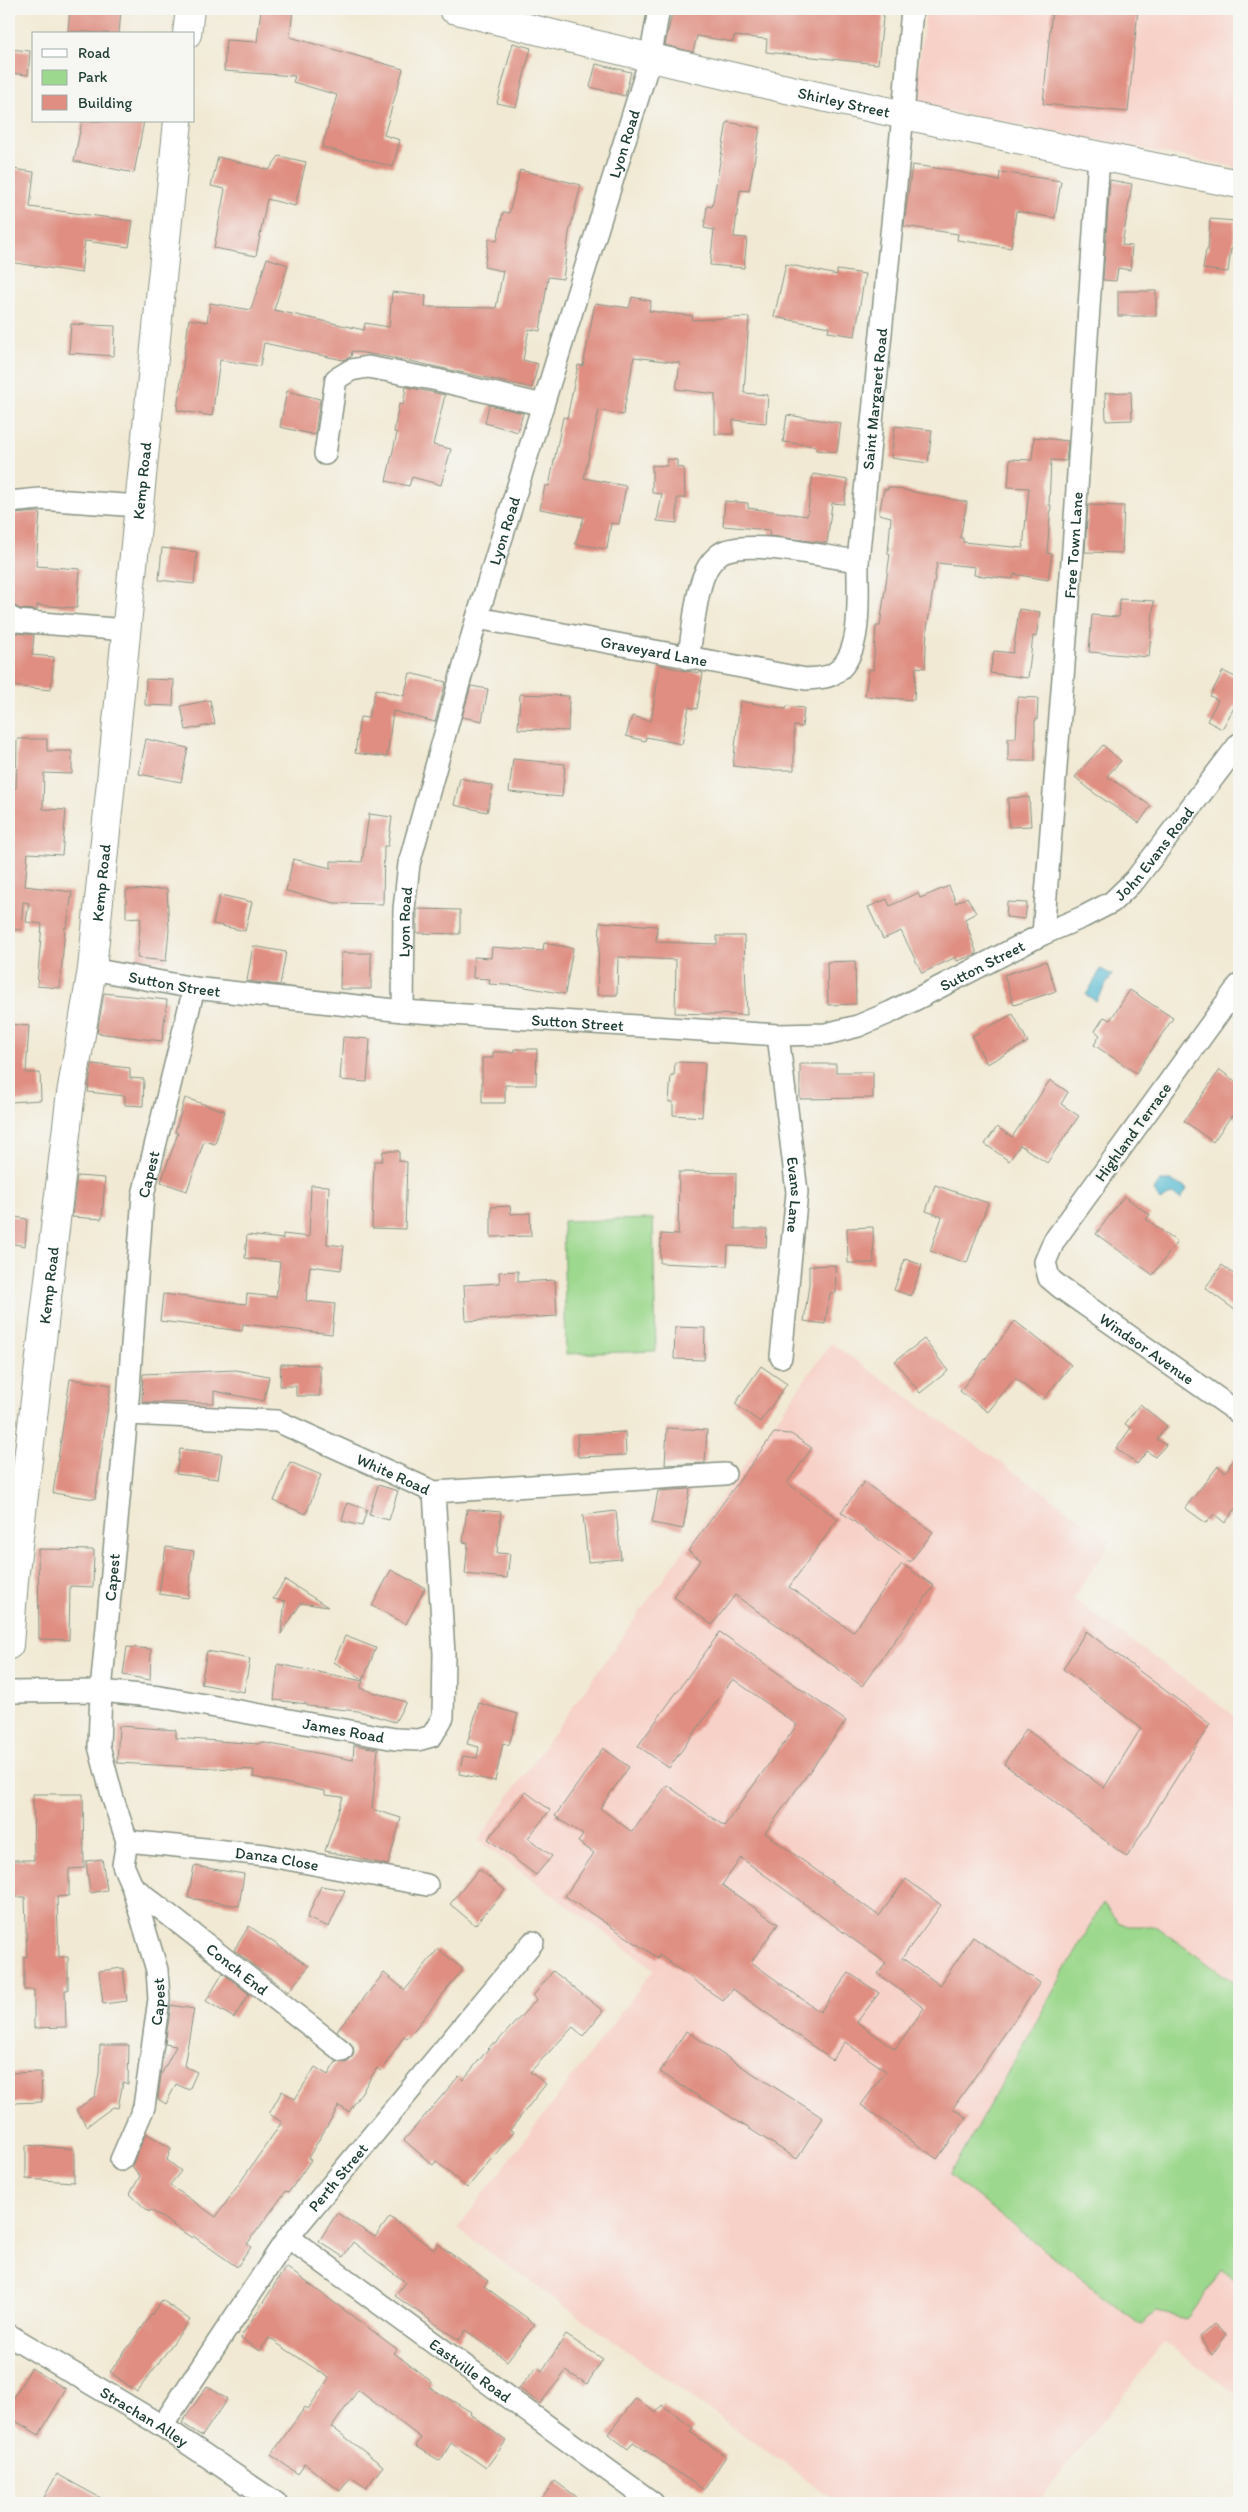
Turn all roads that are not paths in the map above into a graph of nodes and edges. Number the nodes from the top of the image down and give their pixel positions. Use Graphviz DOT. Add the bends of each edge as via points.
graph roads {
  1 [pos="190,9"];
  2 [pos="453,9"];
  3 [pos="659,9"];
  4 [pos="912,9"];
  5 [pos="187,32"];
  6 [pos="650,59"];
  7 [pos="903,115"];
  8 [pos="178,122"];
  9 [pos="1099,156"];
  10 [pos="1239,184"];
  11 [pos="543,405"];
  12 [pos="325,454"];
  13 [pos="9,502"];
  14 [pos="139,506"];
  15 [pos="858,561"];
  16 [pos="9,617"];
  17 [pos="477,618"];
  18 [pos="126,630"];
  19 [pos="688,659"];
  20 [pos="832,675"];
  21 [pos="1239,744"];
  22 [pos="1043,934"];
  23 [pos="92,969"];
  24 [pos="1239,985"];
  25 [pos="194,988"];
  26 [pos="1232,1009"];
  27 [pos="403,1011"];
  28 [pos="778,1035"];
  29 [pos="1055,1283"];
  30 [pos="781,1357"];
  31 [pos="128,1414"];
  32 [pos="1239,1414"];
  33 [pos="725,1474"];
  34 [pos="434,1492"];
  35 [pos="9,1644"];
  36 [pos="102,1691"];
  37 [pos="9,1692"];
  38 [pos="127,1841"];
  39 [pos="427,1885"];
  40 [pos="132,1886"];
  41 [pos="532,1942"];
  42 [pos="342,2051"];
  43 [pos="122,2160"];
  44 [pos="288,2237"];
  45 [pos="9,2336"];
  46 [pos="162,2426"];
  47 [pos="276,2503"];
  48 [pos="653,2503"];
  1 -- 5 [label="main road"];
  2 -- 6 [label="main road, Shirley Street"];
  3 -- 6 [label="street, Lyon Road"];
  4 -- 7 [label="street, Saint Margaret Road"];
  6 -- 7 [label="main road, Shirley Street"];
  6 -- 11 [label="street, Lyon Road"];
  7 -- 9 [label="main road, Shirley Street"];
  7 -- 15 [label="street, Saint Margaret Road"];
  8 -- 14 [label="main road, Kemp Road"];
  9 -- 10 [label="main road, Shirley Street"];
  9 -- 22 [label="street, Free Town Lane" via="1074,549"];
  11 -- 12 [label="street" via="368,367 351,370 336,379"];
  11 -- 17 [label="street, Lyon Road"];
  13 -- 14 [label="street" via="40,499"];
  14 -- 18 [label="main road, Kemp Road"];
  15 -- 19 [label="street" via="760,548 723,552 705,573"];
  15 -- 20 [label="street, Saint Margaret Road" via="854,648 850,658"];
  16 -- 18 [label="street"];
  17 -- 19 [label="street, Graveyard Lane"];
  17 -- 27 [label="street, Lyon Road" via="409,864 404,910"];
  18 -- 23 [label="main road, Kemp Road"];
  19 -- 20 [label="street, Graveyard Lane" via="806,680"];
  21 -- 22 [label="street, John Evans Road" via="1135,880 1118,896 1083,918"];
  22 -- 28 [label="street, Sutton Street" via="858,1026 826,1034"];
  23 -- 25 [label="street, Sutton Street"];
  23 -- 35 [label="main road, Kemp Road" via="70,1100"];
  24 -- 26 [label="street, Highland Terrace"];
  25 -- 27 [label="street, Sutton Street"];
  25 -- 31 [label="street, Capest" via="143,1195"];
  26 -- 29 [label="street, Highland Terrace" via="1049,1248 1045,1266 1049,1278"];
  27 -- 28 [label="street, Sutton Street"];
  28 -- 30 [label="street, Evans Lane" via="797,1192"];
  29 -- 32 [label="street, Windsor Avenue"];
  31 -- 34 [label="street, White Road" via="277,1421"];
  31 -- 36 [label="street, Capest"];
  33 -- 34 [label="street, White Road"];
  34 -- 36 [label="street, James Road" via="444,1654 444,1709 441,1723 432,1736 418,1740 395,1739 160,1697"];
  36 -- 37 [label="street, James Road"];
  36 -- 38 [label="street, Capest" via="99,1746 112,1799"];
  38 -- 39 [label="street, Danza Close" via="265,1855"];
  38 -- 40 [label="street, Capest" via="123,1865"];
  40 -- 42 [label="street, Conch End"];
  40 -- 43 [label="street, Capest" via="157,1970 159,1999 144,2107"];
  41 -- 44 [label="street, Perth Street"];
  44 -- 46 [label="street, Perth Street"];
  44 -- 48 [label="street, Eastville Road"];
  45 -- 46 [label="street, Strachan Alley"];
  46 -- 47 [label="street, Strachan Alley"];
}
